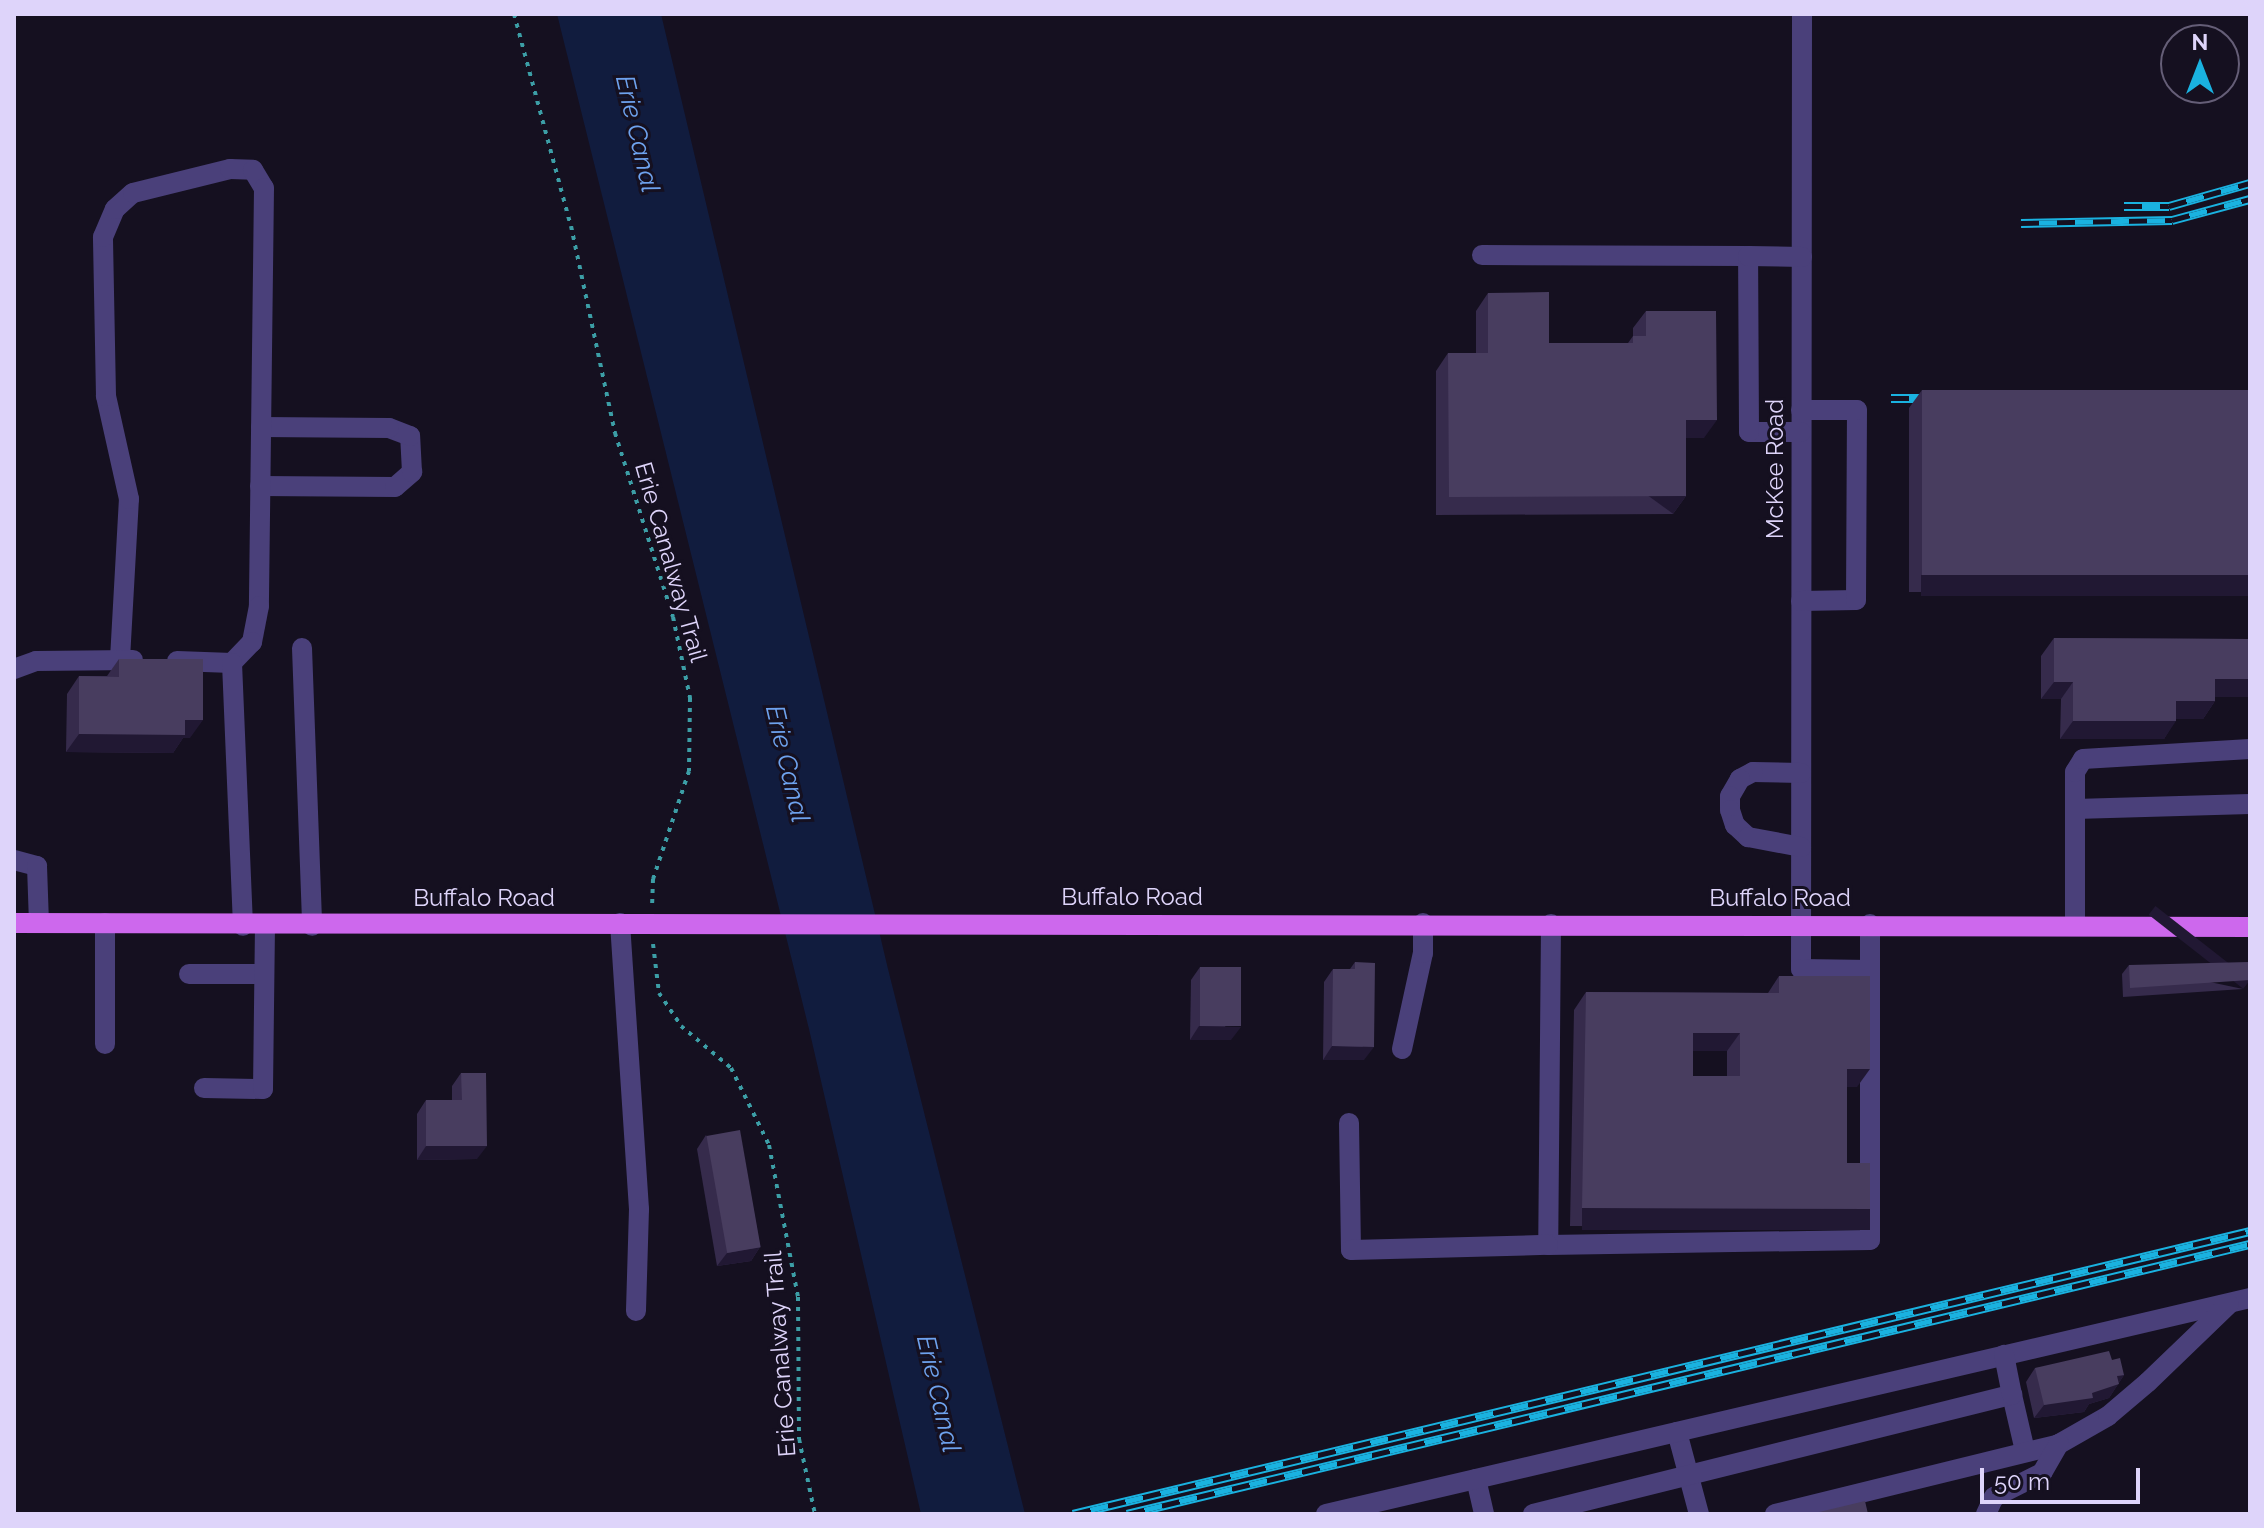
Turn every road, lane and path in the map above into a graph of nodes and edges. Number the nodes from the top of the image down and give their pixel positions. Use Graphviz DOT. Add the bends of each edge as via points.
graph roads {
  1 [pos="514,14"];
  2 [pos="1802,14"];
  3 [pos="1482,255"];
  4 [pos="1748,256"];
  5 [pos="1802,257"];
  6 [pos="1801,410"];
  7 [pos="261,427"];
  8 [pos="1801,432"];
  9 [pos="260,486"];
  10 [pos="1801,601"];
  11 [pos="302,648"];
  12 [pos="120,659"];
  13 [pos="232,663"];
  14 [pos="14,669"];
  15 [pos="2250,749"];
  16 [pos="1801,773"];
  17 [pos="2250,804"];
  18 [pos="2075,809"];
  19 [pos="1801,847"];
  20 [pos="14,860"];
  21 [pos="14,923"];
  22 [pos="39,923"];
  23 [pos="105,923"];
  24 [pos="620,923"];
  25 [pos="650,923"];
  26 [pos="1423,923"];
  27 [pos="1551,924"];
  28 [pos="1800,924"];
  29 [pos="1870,924"];
  30 [pos="243,926"];
  31 [pos="265,926"];
  32 [pos="312,926"];
  33 [pos="2075,926"];
  34 [pos="2250,927"];
  35 [pos="1870,970"];
  36 [pos="189,974"];
  37 [pos="264,974"];
  38 [pos="105,1044"];
  39 [pos="1402,1049"];
  40 [pos="204,1088"];
  41 [pos="1349,1123"];
  42 [pos="1548,1245"];
  43 [pos="2250,1298"];
  44 [pos="2229,1304"];
  45 [pos="636,1311"];
  46 [pos="2004,1355"];
  47 [pos="2012,1395"];
  48 [pos="1677,1432"];
  49 [pos="2059,1444"];
  50 [pos="2025,1451"];
  51 [pos="1688,1475"];
  52 [pos="1476,1479"];
  53 [pos="815,1514"];
  54 [pos="1326,1514"];
  55 [pos="1484,1514"];
  56 [pos="1533,1514"];
  57 [pos="1699,1514"];
  58 [pos="1775,1514"];
  59 [pos="1986,1514"];
  1 -- 25 [label="path, Erie Canalway Trail" via="571,226 615,433 673,617 690,698 689,771 653,879"];
  2 -- 5 [label="street, McKee Road"];
  3 -- 4 [label="street"];
  4 -- 5 [label="street"];
  4 -- 8 [label="street" via="1749,432"];
  5 -- 6 [label="street, McKee Road"];
  6 -- 8 [label="street, McKee Road"];
  6 -- 10 [label="street" via="1857,410 1856,600"];
  7 -- 9 [label="street"];
  7 -- 9 [label="street" via="389,428 410,436 412,472 395,487"];
  7 -- 12 [label="street" via="264,188 253,170 230,169 133,193 115,209 103,237 106,396 129,499"];
  8 -- 10 [label="street, McKee Road"];
  9 -- 13 [label="street" via="259,606 252,642"];
  10 -- 16 [label="street, McKee Road"];
  11 -- 32 [label="street"];
  12 -- 13 [label="street"];
  12 -- 14 [label="street" via="36,661"];
  13 -- 30 [label="street"];
  15 -- 18 [label="street" via="2083,759 2075,772"];
  16 -- 19 [label="street, McKee Road"];
  16 -- 19 [label="street" via="1753,772 1735,787 1730,810 1735,825 1748,837"];
  17 -- 18 [label="street"];
  18 -- 33 [label="street"];
  19 -- 28 [label="street, McKee Road"];
  20 -- 22 [label="street" via="37,866"];
  21 -- 22 [label="main road, Buffalo Road"];
  22 -- 23 [label="main road, Buffalo Road"];
  23 -- 30 [label="main road, Buffalo Road"];
  23 -- 38 [label="street"];
  24 -- 25 [label="main road, Buffalo Road"];
  24 -- 32 [label="main road, Buffalo Road"];
  24 -- 45 [label="street" via="639,1209"];
  25 -- 26 [label="main road, Buffalo Road"];
  25 -- 53 [label="path, Erie Canalway Trail" via="659,993 681,1026 731,1068 769,1145 798,1297 797,1394"];
  26 -- 27 [label="main road, Buffalo Road"];
  26 -- 39 [label="street" via="1423,953"];
  27 -- 28 [label="main road, Buffalo Road"];
  27 -- 42 [label="street"];
  28 -- 29 [label="main road, Buffalo Road"];
  28 -- 35 [label="street, McKee Road" via="1801,969"];
  29 -- 33 [label="main road, Buffalo Road"];
  29 -- 35 [label="street"];
  30 -- 31 [label="main road, Buffalo Road"];
  31 -- 32 [label="main road, Buffalo Road"];
  31 -- 37 [label="street"];
  33 -- 34 [label="main road, Buffalo Road"];
  35 -- 42 [label="street" via="1870,1240"];
  36 -- 37 [label="street"];
  37 -- 40 [label="street" via="263,1089"];
  41 -- 42 [label="street" via="1351,1250"];
  43 -- 44 [label="street"];
  44 -- 46 [label="street"];
  44 -- 49 [label="street" via="2108,1416"];
  46 -- 47 [label="street"];
  46 -- 48 [label="street"];
  47 -- 50 [label="street"];
  47 -- 51 [label="street"];
  48 -- 51 [label="street"];
  48 -- 52 [label="street"];
  49 -- 50 [label="street"];
  49 -- 59 [label="street" via="2042,1473 1994,1497"];
  50 -- 58 [label="street"];
  51 -- 56 [label="street"];
  51 -- 57 [label="street"];
  52 -- 54 [label="street"];
  52 -- 55 [label="street"];
}
